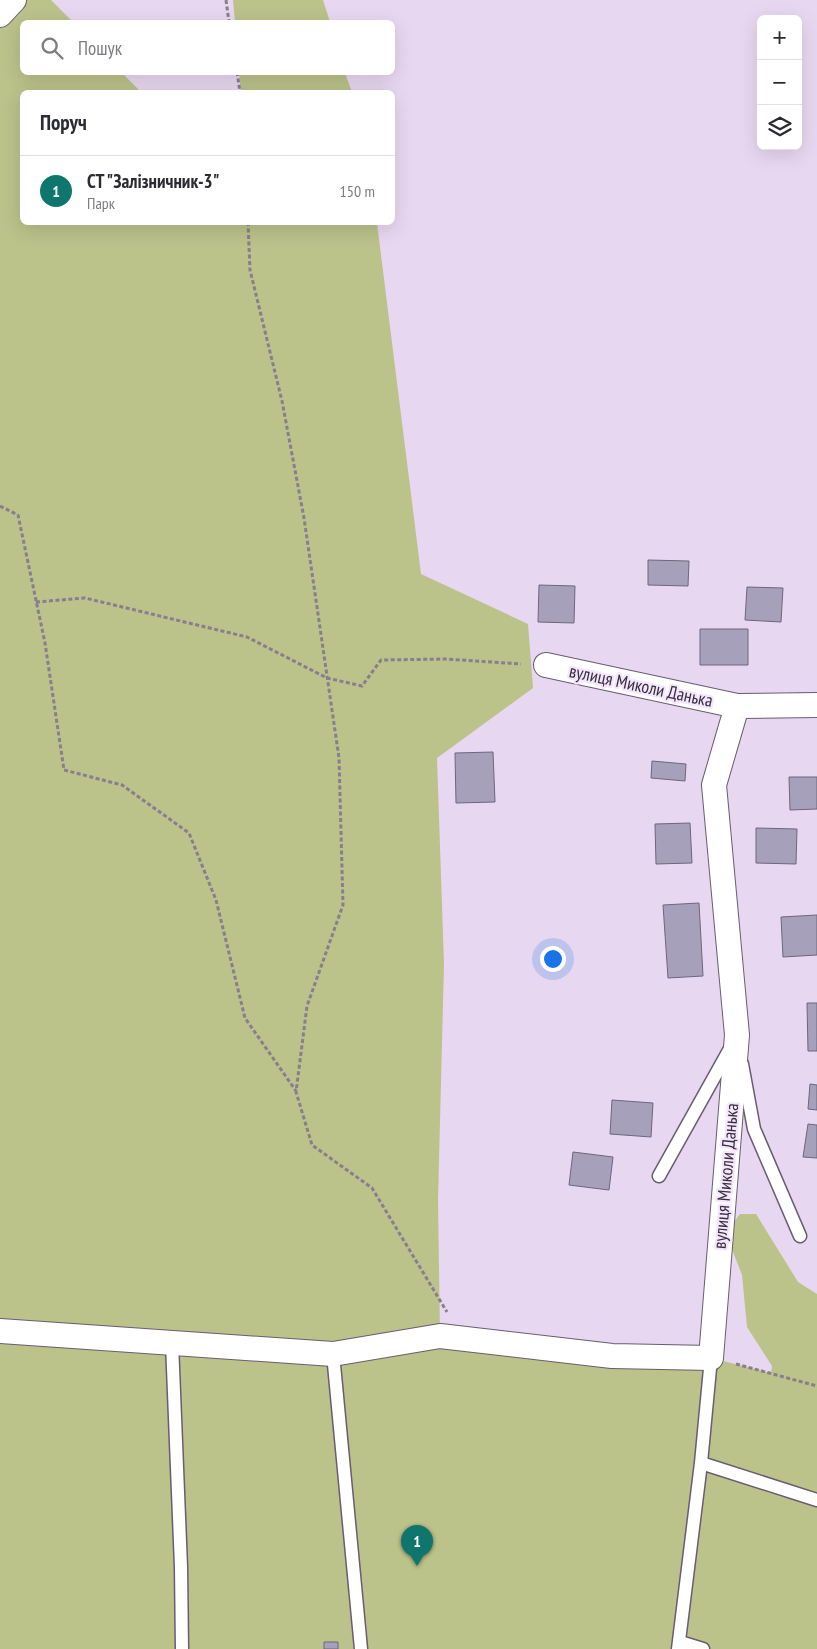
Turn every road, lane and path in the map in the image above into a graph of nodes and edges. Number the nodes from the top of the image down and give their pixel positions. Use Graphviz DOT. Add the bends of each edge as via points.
graph roads {
  1 [pos="14,0"];
  2 [pos="226,0"];
  3 [pos="0,15"];
  4 [pos="229,20"];
  5 [pos="237,75"];
  6 [pos="240,90"];
  7 [pos="248,225"];
  8 [pos="0,506"];
  9 [pos="36,602"];
  10 [pos="546,665"];
  11 [pos="327,678"];
  12 [pos="817,705"];
  13 [pos="737,706"];
  14 [pos="737,1035"];
  15 [pos="296,1092"];
  16 [pos="659,1176"];
  17 [pos="800,1236"];
  18 [pos="0,1331"];
  19 [pos="463,1338"];
  20 [pos="172,1343"];
  21 [pos="333,1354"];
  22 [pos="711,1358"];
  23 [pos="817,1386"];
  24 [pos="701,1463"];
  25 [pos="817,1500"];
  26 [pos="679,1645"];
  27 [pos="182,1649"];
  28 [pos="361,1649"];
  29 [pos="703,1649"];
  1 -- 3 [label="street"];
  2 -- 4 [label="path"];
  5 -- 6 [label="path"];
  7 -- 11 [label="path" via="250,270 286,420"];
  8 -- 9 [label="path" via="18,515"];
  9 -- 11 [label="path" via="85,598 247,636"];
  9 -- 15 [label="path" via="64,770 122,785 189,833 216,900 245,1018"];
  10 -- 11 [label="path" via="446,659 381,660 362,686"];
  10 -- 13 [label="street, вулиця Миколи Данька"];
  11 -- 15 [label="path" via="339,758 343,906 307,1006"];
  12 -- 13 [label="street, вулиця Миколи Данька"];
  13 -- 14 [label="street, вулиця Миколи Данька" via="714,785"];
  14 -- 16 [label="lane"];
  14 -- 17 [label="lane" via="754,1129"];
  14 -- 22 [label="street, вулиця Миколи Данька"];
  15 -- 19 [label="path" via="312,1145 372,1188"];
  18 -- 20 [label="street"];
  19 -- 21 [label="street" via="440,1336"];
  19 -- 22 [label="street" via="612,1356"];
  20 -- 21 [label="street"];
  20 -- 27 [label="lane" via="182,1567"];
  21 -- 28 [label="lane"];
  22 -- 23 [label="path"];
  22 -- 24 [label="lane, вулиця Миколи Данька"];
  24 -- 25 [label="lane"];
  24 -- 26 [label="lane, вулиця Миколи Данька"];
  26 -- 29 [label="lane"];
}
